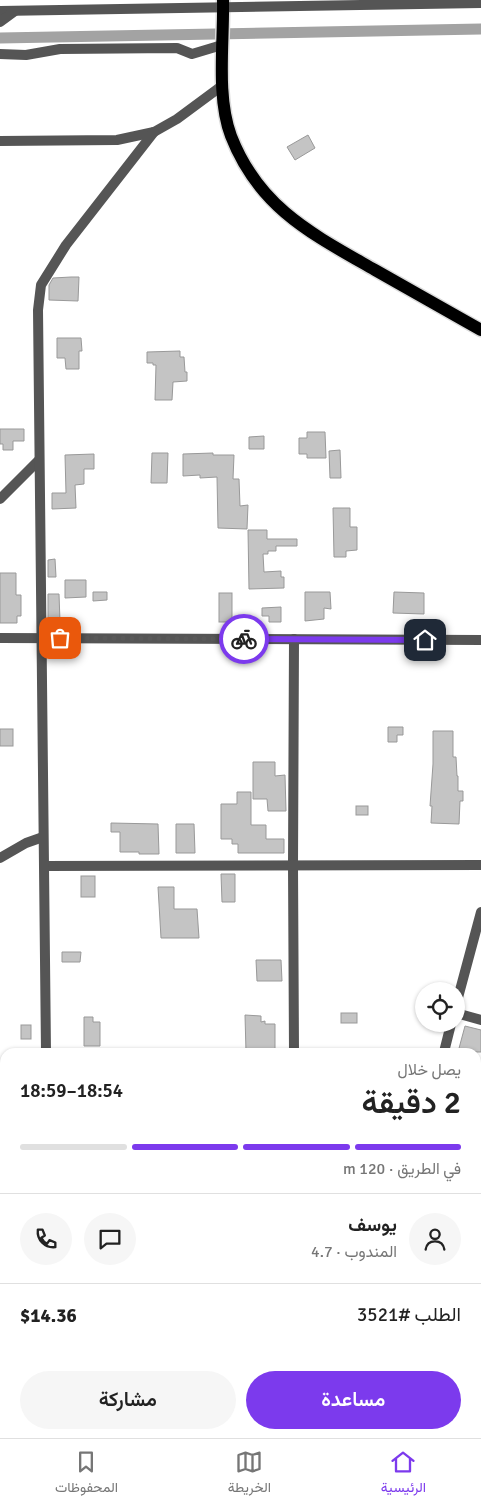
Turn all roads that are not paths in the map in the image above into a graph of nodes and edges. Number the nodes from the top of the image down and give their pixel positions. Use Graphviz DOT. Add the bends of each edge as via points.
graph roads {
  1 [pos="223,3"];
  2 [pos="481,3"];
  3 [pos="15,10"];
  4 [pos="0,11"];
  5 [pos="0,22"];
  6 [pos="222,45"];
  7 [pos="0,54"];
  8 [pos="223,86"];
  9 [pos="154,132"];
  10 [pos="0,141"];
  11 [pos="481,330"];
  12 [pos="39,460"];
  13 [pos="0,498"];
  14 [pos="0,638"];
  15 [pos="41,638"];
  16 [pos="294,639"];
  17 [pos="481,640"];
  18 [pos="43,837"];
  19 [pos="0,858"];
  20 [pos="44,866"];
  21 [pos="293,866"];
  22 [pos="481,866"];
  23 [pos="481,912"];
  24 [pos="479,928"];
  25 [pos="463,982"];
  26 [pos="465,1016"];
  27 [pos="481,1020"];
  28 [pos="449,1032"];
  29 [pos="46,1048"];
  30 [pos="294,1048"];
  31 [pos="445,1048"];
  1 -- 2 [label="street"];
  1 -- 3 [label="street"];
  1 -- 6 [label="main road"];
  3 -- 4 [label="street"];
  3 -- 5 [label="street"];
  6 -- 7 [label="street" via="192,54 178,48 60,49 26,55"];
  6 -- 8 [label="main road"];
  8 -- 9 [label="street" via="177,120"];
  8 -- 11 [label="main road" via="231,136 250,175 283,213 313,235"];
  9 -- 10 [label="street" via="117,140"];
  9 -- 12 [label="street" via="66,244 41,285 38,310"];
  12 -- 13 [label="street"];
  12 -- 15 [label="street"];
  14 -- 15 [label="street"];
  15 -- 16 [label="street"];
  15 -- 18 [label="street"];
  16 -- 17 [label="street"];
  16 -- 21 [label="street"];
  18 -- 19 [label="street"];
  18 -- 20 [label="street"];
  20 -- 21 [label="street"];
  20 -- 29 [label="street"];
  21 -- 22 [label="street"];
  21 -- 30 [label="street"];
  23 -- 24 [label="street"];
  24 -- 25 [label="street"];
  26 -- 27 [label="street"];
  28 -- 31 [label="street"];
}
